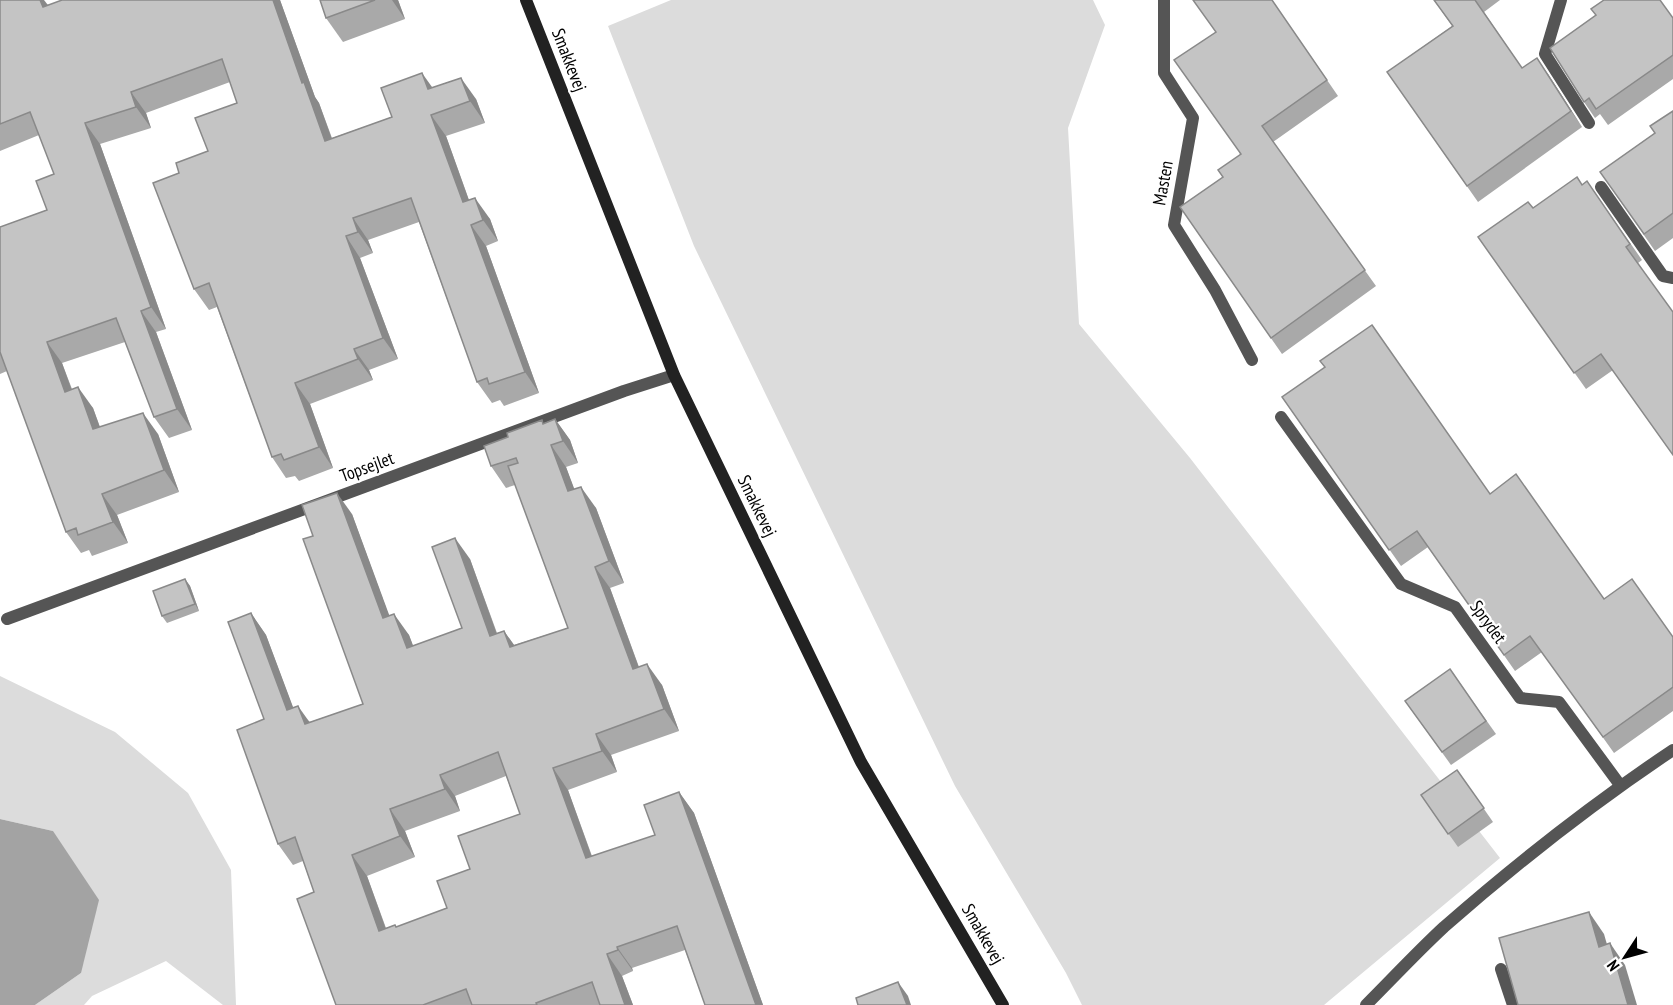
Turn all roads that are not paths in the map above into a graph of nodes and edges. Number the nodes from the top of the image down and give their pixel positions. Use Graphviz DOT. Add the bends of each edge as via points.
graph roads {
  1 [pos="526,0"];
  2 [pos="1164,0"];
  3 [pos="1561,0"];
  4 [pos="1589,123"];
  5 [pos="1601,187"];
  6 [pos="1673,278"];
  7 [pos="1252,360"];
  8 [pos="674,375"];
  9 [pos="1281,417"];
  10 [pos="7,619"];
  11 [pos="1673,750"];
  12 [pos="1620,785"];
  13 [pos="1501,969"];
  14 [pos="1003,1005"];
  15 [pos="1366,1005"];
  16 [pos="1513,1005"];
  1 -- 8 [label="street, Smakkevej"];
  2 -- 7 [label="street, Masten" via="1164,73 1193,118 1174,225"];
  3 -- 4 [label="street" via="1545,54"];
  5 -- 6 [label="street" via="1664,276"];
  8 -- 10 [label="street, Topsejlet"];
  8 -- 14 [label="street, Smakkevej" via="861,762"];
  9 -- 12 [label="street, Sprydet" via="1401,584 1455,606 1520,698 1559,702"];
  11 -- 12 [label="street"];
  12 -- 15 [label="street" via="1546,841 1443,929"];
  13 -- 16 [label="street"];
}
